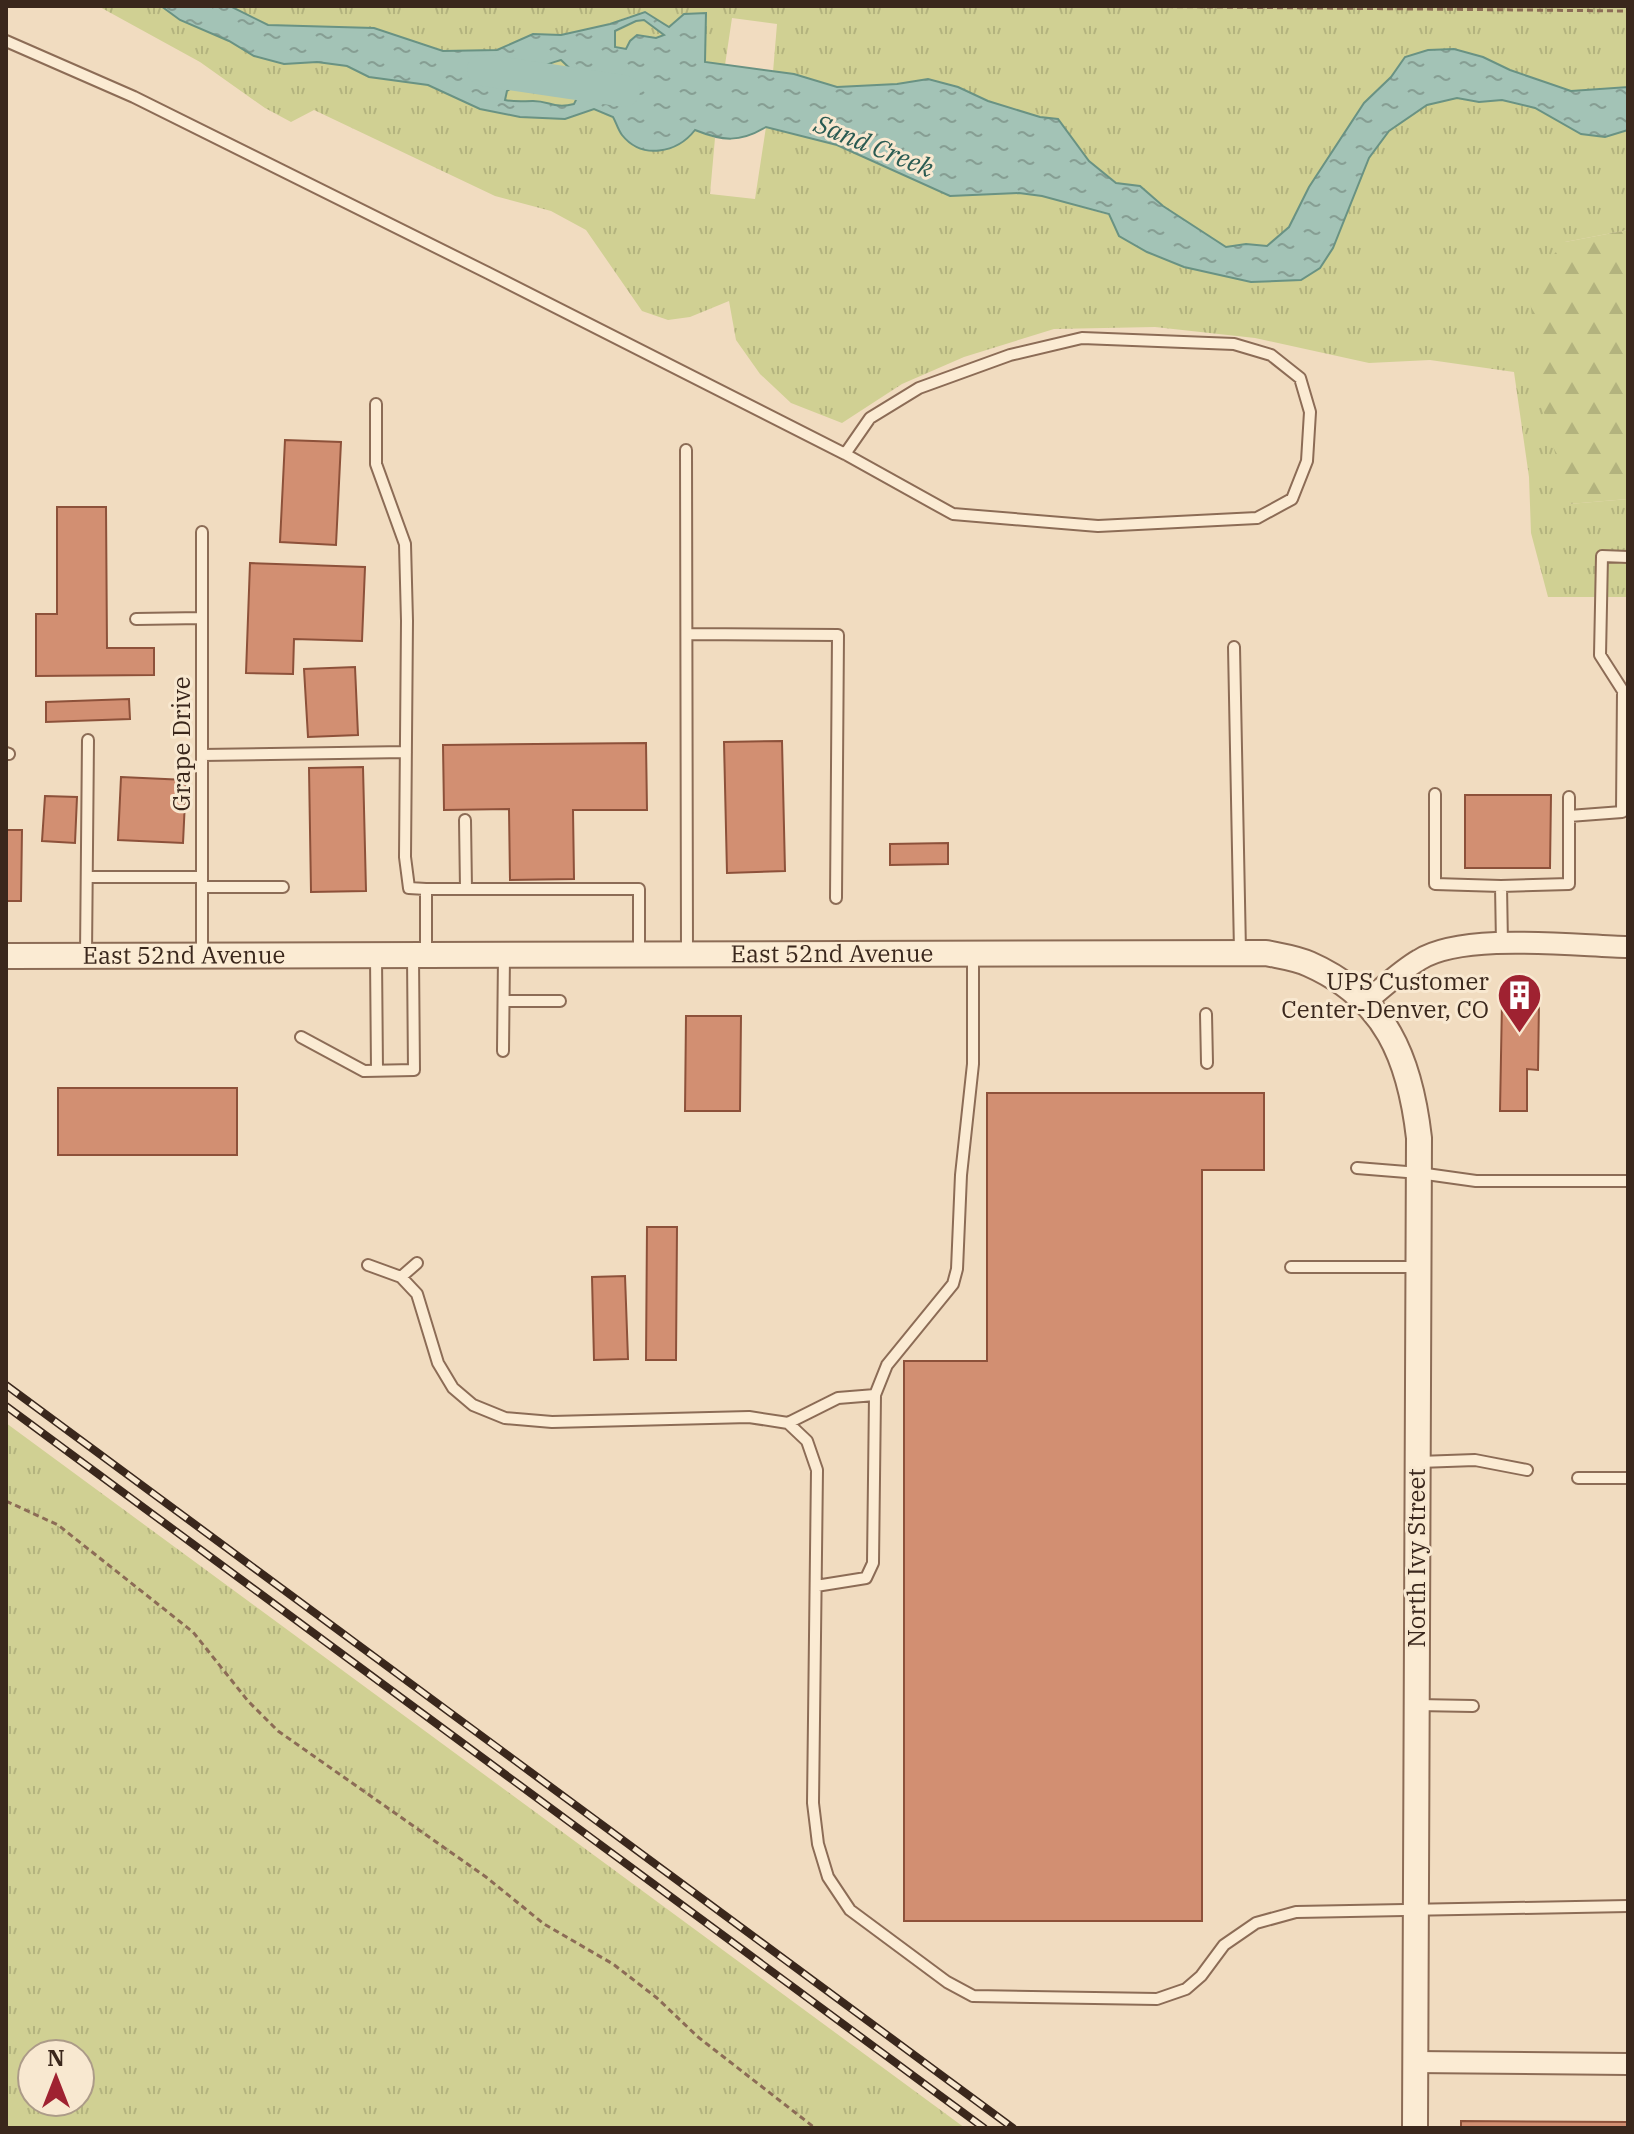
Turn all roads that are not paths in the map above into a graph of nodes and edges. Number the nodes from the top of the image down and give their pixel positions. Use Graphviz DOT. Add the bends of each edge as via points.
graph roads {
  1 [pos="6,41"];
  2 [pos="376,404"];
  3 [pos="686,450"];
  4 [pos="845,454"];
  5 [pos="202,532"];
  6 [pos="1628,557"];
  7 [pos="202,618"];
  8 [pos="136,619"];
  9 [pos="687,634"];
  10 [pos="1234,647"];
  11 [pos="1625,691"];
  12 [pos="88,740"];
  13 [pos="406,752"];
  14 [pos="202,755"];
  15 [pos="1435,794"];
  16 [pos="1569,797"];
  17 [pos="1569,816"];
  18 [pos="465,820"];
  19 [pos="87,877"];
  20 [pos="202,882"];
  21 [pos="1501,886"];
  22 [pos="283,887"];
  23 [pos="426,889"];
  24 [pos="466,889"];
  25 [pos="836,898"];
  26 [pos="1502,944"];
  27 [pos="1628,947"];
  28 [pos="1240,953"];
  29 [pos="504,954"];
  30 [pos="639,954"];
  31 [pos="687,954"];
  32 [pos="973,954"];
  33 [pos="202,955"];
  34 [pos="376,955"];
  35 [pos="419,955"];
  36 [pos="6,956"];
  37 [pos="86,956"];
  38 [pos="504,1001"];
  39 [pos="560,1001"];
  40 [pos="1365,1002"];
  41 [pos="1206,1014"];
  42 [pos="301,1037"];
  43 [pos="503,1051"];
  44 [pos="1207,1063"];
  45 [pos="377,1070"];
  46 [pos="1357,1168"];
  47 [pos="1419,1173"];
  48 [pos="1628,1181"];
  49 [pos="417,1263"];
  50 [pos="368,1265"];
  51 [pos="1291,1267"];
  52 [pos="1418,1267"];
  53 [pos="401,1277"];
  54 [pos="875,1395"];
  55 [pos="788,1423"];
  56 [pos="1417,1462"];
  57 [pos="1527,1470"];
  58 [pos="1578,1478"];
  59 [pos="1628,1478"];
  60 [pos="816,1586"];
  61 [pos="1417,1705"];
  62 [pos="1473,1706"];
  63 [pos="1628,1906"];
  64 [pos="1415,1910"];
  65 [pos="1414,2062"];
  66 [pos="1628,2064"];
  67 [pos="1415,2128"];
  1 -- 4 [label="lane" via="134,97"];
  2 -- 13 [label="lane" via="376,464 405,544"];
  3 -- 9 [label="lane"];
  4 -- 4 [label="lane" via="953,514 1098,526 1257,518 1292,499 1307,461 1310,412 1300,378 1271,355 1234,344 1082,338 1010,355 919,388 870,418"];
  5 -- 7 [label="lane, Grape Drive"];
  6 -- 11 [label="lane" via="1602,556 1600,655"];
  7 -- 8 [label="lane"];
  7 -- 14 [label="lane, Grape Drive"];
  9 -- 25 [label="lane" via="838,635"];
  9 -- 31 [label="lane"];
  10 -- 28 [label="lane"];
  11 -- 17 [label="lane" via="1622,812"];
  12 -- 19 [label="lane"];
  13 -- 14 [label="lane"];
  13 -- 23 [label="lane" via="409,888"];
  14 -- 20 [label="lane, Grape Drive"];
  15 -- 21 [label="lane" via="1435,884"];
  16 -- 17 [label="lane"];
  17 -- 21 [label="lane" via="1569,884"];
  18 -- 24 [label="lane"];
  19 -- 20 [label="lane"];
  19 -- 37 [label="lane"];
  20 -- 22 [label="lane"];
  20 -- 33 [label="lane, Grape Drive"];
  21 -- 26 [label="lane"];
  23 -- 24 [label="lane"];
  23 -- 35 [label="lane"];
  24 -- 30 [label="lane" via="639,889"];
  26 -- 27 [label="street"];
  26 -- 40 [label="street" via="1461,946 1419,959"];
  28 -- 32 [label="street, East 52nd Avenue"];
  28 -- 40 [label="street, East 52nd Avenue" via="1306,962"];
  29 -- 30 [label="street, East 52nd Avenue"];
  29 -- 35 [label="street, East 52nd Avenue"];
  29 -- 38 [label="lane"];
  30 -- 31 [label="street, East 52nd Avenue"];
  31 -- 32 [label="street, East 52nd Avenue"];
  32 -- 54 [label="lane" via="973,1064 957,1269 953,1284 887,1365"];
  33 -- 34 [label="street, East 52nd Avenue"];
  33 -- 37 [label="street, East 52nd Avenue"];
  34 -- 35 [label="street, East 52nd Avenue"];
  34 -- 45 [label="lane"];
  35 -- 45 [label="lane" via="414,1070"];
  36 -- 37 [label="street, East 52nd Avenue"];
  38 -- 39 [label="lane"];
  38 -- 43 [label="lane"];
  40 -- 47 [label="street, North Ivy Street" via="1402,1056 1414,1096"];
  41 -- 44 [label="lane"];
  42 -- 45 [label="lane" via="364,1071"];
  46 -- 47 [label="lane"];
  47 -- 48 [label="lane" via="1476,1181"];
  47 -- 52 [label="street, North Ivy Street"];
  49 -- 53 [label="lane"];
  50 -- 53 [label="lane"];
  51 -- 52 [label="lane"];
  52 -- 56 [label="street, North Ivy Street"];
  53 -- 55 [label="lane" via="417,1294 438,1363 453,1388 473,1405 505,1418 618,1422 749,1417"];
  54 -- 55 [label="lane" via="838,1398"];
  54 -- 60 [label="lane" via="873,1563 866,1578"];
  55 -- 60 [label="lane" via="807,1441 817,1470"];
  56 -- 57 [label="lane" via="1475,1460"];
  56 -- 61 [label="street, North Ivy Street"];
  58 -- 59 [label="lane"];
  60 -- 64 [label="lane" via="813,1803 828,1877 850,1910 947,1982 973,1996 1157,1999 1186,1989 1224,1945 1256,1923 1296,1912"];
  61 -- 62 [label="lane"];
  61 -- 64 [label="street, North Ivy Street"];
  63 -- 64 [label="lane"];
  64 -- 65 [label="street, North Ivy Street"];
  65 -- 66 [label="street"];
  65 -- 67 [label="street, North Ivy Street"];
}
